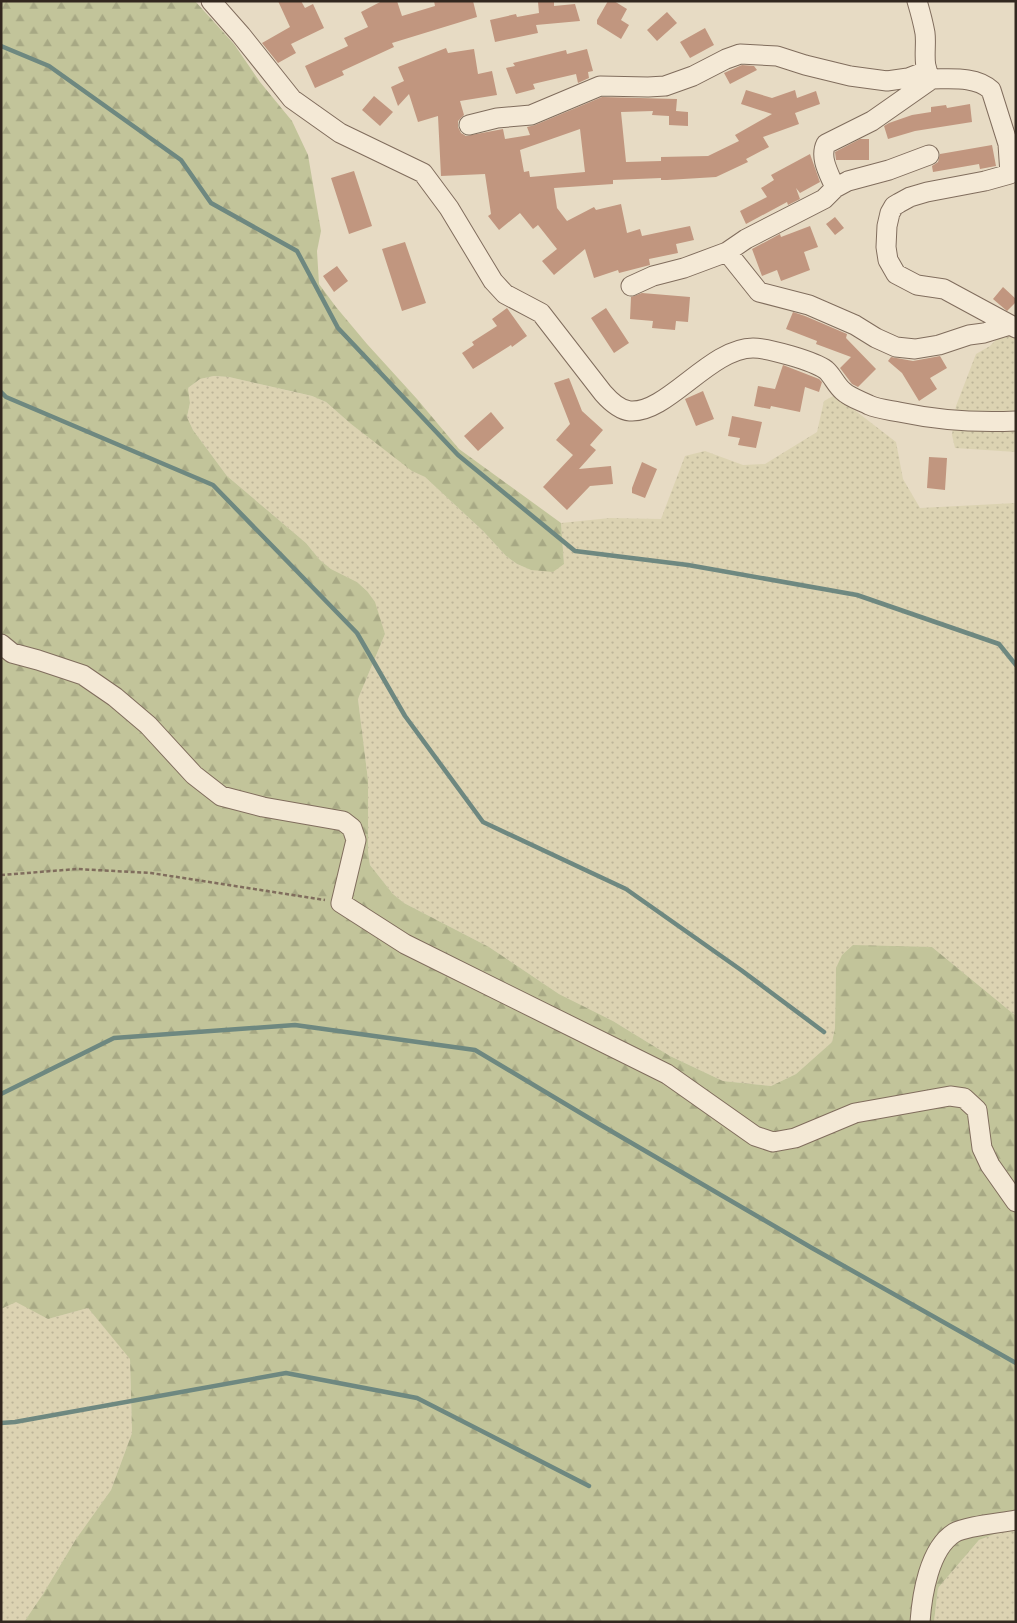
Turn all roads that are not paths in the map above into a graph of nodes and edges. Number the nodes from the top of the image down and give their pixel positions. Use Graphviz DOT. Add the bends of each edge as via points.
graph roads {
  1 [pos="211,1"];
  2 [pos="917,1"];
  3 [pos="929,75"];
  4 [pos="469,125"];
  5 [pos="928,155"];
  6 [pos="835,188"];
  7 [pos="727,252"];
  8 [pos="631,286"];
  9 [pos="1013,326"];
  10 [pos="1016,421"];
  11 [pos="1,644"];
  12 [pos="1016,1202"];
  13 [pos="1016,1520"];
  14 [pos="920,1622"];
  1 -- 10 [label="street" via="292,100 340,134 424,173 493,282 505,294 541,313 610,401 619,407 629,411 648,408 709,365 740,350 753,348 780,353 826,370 843,392 872,406 939,419"];
  2 -- 3 [label="street" via="925,33"];
  3 -- 4 [label="street" via="887,81 850,76 777,56 740,54 665,86 600,86 531,115"];
  3 -- 6 [label="street" via="901,102 826,144 824,158"];
  3 -- 9 [label="street" via="975,81 991,90 1008,144 1010,174 927,192 894,206 887,226 888,260 896,274 917,285 944,289"];
  5 -- 6 [label="street"];
  6 -- 7 [label="street" via="824,199 746,238"];
  7 -- 8 [label="street"];
  7 -- 9 [label="street" via="759,292 809,306 896,347 915,349 939,345"];
  11 -- 12 [label="street" via="12,653 83,675 115,697 148,725 194,775 221,796 348,824 356,840 341,903 404,944 667,1074 755,1136 773,1142 795,1138 855,1113 950,1096 964,1098 977,1110 982,1148 990,1166"];
  13 -- 14 [label="street" via="963,1530 945,1542 934,1558 922,1601"];
}
